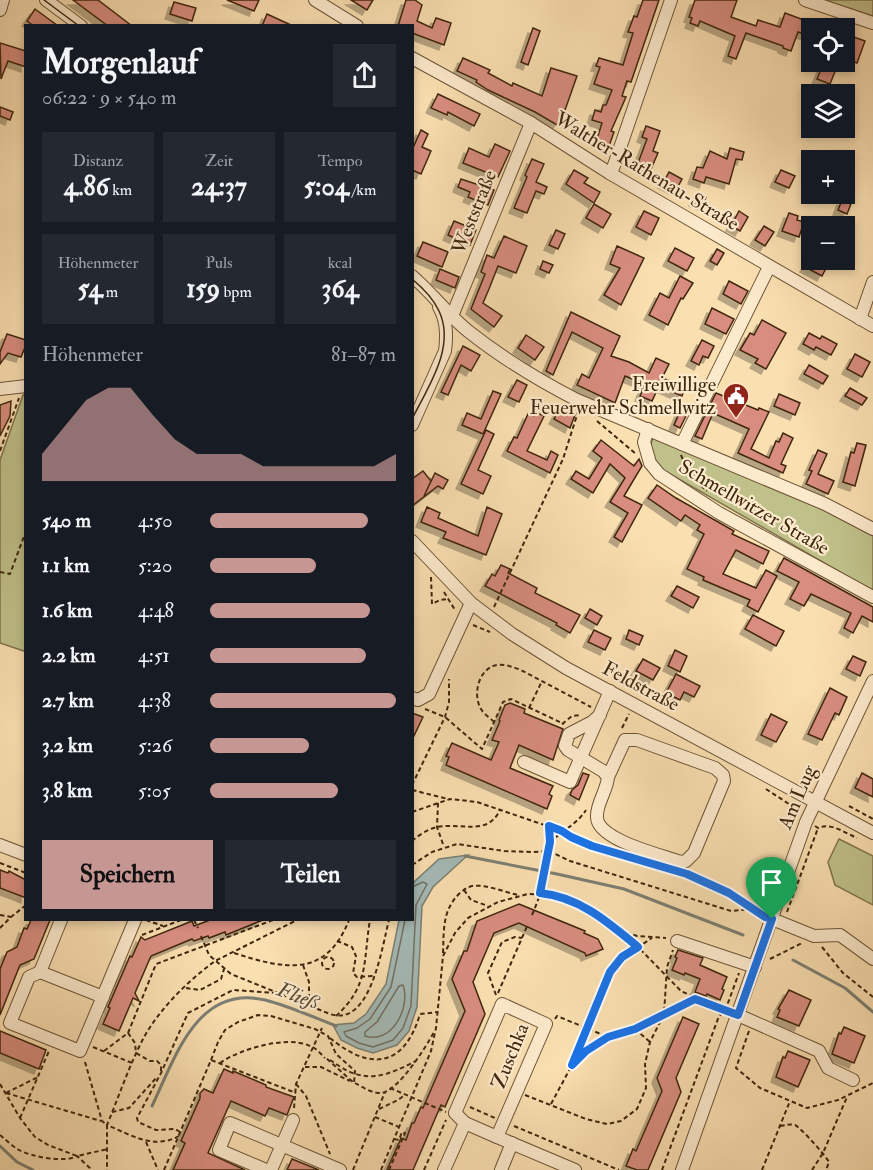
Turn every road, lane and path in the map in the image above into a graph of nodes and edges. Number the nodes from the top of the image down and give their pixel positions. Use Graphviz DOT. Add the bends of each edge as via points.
graph roads {
  1 [pos="3,0"];
  2 [pos="46,0"];
  3 [pos="316,0"];
  4 [pos="671,0"];
  5 [pos="805,0"];
  6 [pos="0,10"];
  7 [pos="873,22"];
  8 [pos="78,24"];
  9 [pos="354,24"];
  10 [pos="414,59"];
  11 [pos="531,123"];
  12 [pos="611,174"];
  13 [pos="769,267"];
  14 [pos="414,278"];
  15 [pos="873,282"];
  16 [pos="434,298"];
  17 [pos="452,316"];
  18 [pos="860,319"];
  19 [pos="873,326"];
  20 [pos="24,386"];
  21 [pos="0,388"];
  22 [pos="24,389"];
  23 [pos="583,402"];
  24 [pos="414,421"];
  25 [pos="648,429"];
  26 [pos="681,444"];
  27 [pos="0,451"];
  28 [pos="708,492"];
  29 [pos="873,529"];
  30 [pos="24,536"];
  31 [pos="414,543"];
  32 [pos="0,572"];
  33 [pos="430,574"];
  34 [pos="873,597"];
  35 [pos="448,599"];
  36 [pos="471,603"];
  37 [pos="493,609"];
  38 [pos="449,679"];
  39 [pos="542,681"];
  40 [pos="873,681"];
  41 [pos="610,691"];
  42 [pos="414,699"];
  43 [pos="423,708"];
  44 [pos="529,708"];
  45 [pos="600,715"];
  46 [pos="445,717"];
  47 [pos="494,722"];
  48 [pos="562,724"];
  49 [pos="574,730"];
  50 [pos="581,758"];
  51 [pos="524,762"];
  52 [pos="608,777"];
  53 [pos="414,781"];
  54 [pos="414,790"];
  55 [pos="450,799"];
  56 [pos="815,802"];
  57 [pos="438,803"];
  58 [pos="501,809"];
  59 [pos="414,811"];
  60 [pos="549,826"];
  61 [pos="437,827"];
  62 [pos="818,828"];
  63 [pos="562,831"];
  64 [pos="873,833"];
  65 [pos="414,839"];
  66 [pos="550,842"];
  67 [pos="0,845"];
  68 [pos="444,847"];
  69 [pos="549,851"];
  70 [pos="24,854"];
  71 [pos="634,858"];
  72 [pos="0,863"];
  73 [pos="414,864"];
  74 [pos="676,871"];
  75 [pos="24,872"];
  76 [pos="464,890"];
  77 [pos="540,893"];
  78 [pos="518,895"];
  79 [pos="489,906"];
  80 [pos="24,907"];
  81 [pos="753,909"];
  82 [pos="0,915"];
  83 [pos="532,915"];
  84 [pos="11,917"];
  85 [pos="62,921"];
  86 [pos="135,921"];
  87 [pos="148,921"];
  88 [pos="194,921"];
  89 [pos="270,921"];
  90 [pos="288,921"];
  91 [pos="295,921"];
  92 [pos="348,921"];
  93 [pos="370,921"];
  94 [pos="389,921"];
  95 [pos="778,921"];
  96 [pos="291,923"];
  97 [pos="163,926"];
  98 [pos="0,928"];
  99 [pos="198,928"];
  100 [pos="616,929"];
  101 [pos="201,936"];
  102 [pos="814,936"];
  103 [pos="522,938"];
  104 [pos="652,938"];
  105 [pos="338,941"];
  106 [pos="677,941"];
  107 [pos="205,945"];
  108 [pos="638,947"];
  109 [pos="234,953"];
  110 [pos="443,956"];
  111 [pos="324,958"];
  112 [pos="770,959"];
  113 [pos="873,959"];
  114 [pos="214,961"];
  115 [pos="303,964"];
  116 [pos="749,965"];
  117 [pos="224,969"];
  118 [pos="40,972"];
  119 [pos="373,976"];
  120 [pos="361,978"];
  121 [pos="667,979"];
  122 [pos="185,988"];
  123 [pos="280,994"];
  124 [pos="496,996"];
  125 [pos="103,997"];
  126 [pos="873,997"];
  127 [pos="695,999"];
  128 [pos="309,1006"];
  129 [pos="725,1011"];
  130 [pos="438,1012"];
  131 [pos="552,1014"];
  132 [pos="664,1014"];
  133 [pos="738,1015"];
  134 [pos="336,1016"];
  135 [pos="557,1016"];
  136 [pos="552,1025"];
  137 [pos="322,1028"];
  138 [pos="436,1028"];
  139 [pos="587,1029"];
  140 [pos="635,1029"];
  141 [pos="320,1032"];
  142 [pos="128,1033"];
  143 [pos="328,1036"];
  144 [pos="608,1037"];
  145 [pos="54,1041"];
  146 [pos="650,1042"];
  147 [pos="82,1047"];
  148 [pos="313,1047"];
  149 [pos="104,1051"];
  150 [pos="136,1053"];
  151 [pos="325,1057"];
  152 [pos="211,1060"];
  153 [pos="416,1061"];
  154 [pos="132,1063"];
  155 [pos="220,1063"];
  156 [pos="572,1065"];
  157 [pos="305,1066"];
  158 [pos="161,1073"];
  159 [pos="356,1074"];
  160 [pos="38,1077"];
  161 [pos="853,1080"];
  162 [pos="354,1083"];
  163 [pos="0,1084"];
  164 [pos="296,1084"];
  165 [pos="390,1088"];
  166 [pos="385,1092"];
  167 [pos="6,1093"];
  168 [pos="296,1093"];
  169 [pos="523,1094"];
  170 [pos="405,1095"];
  171 [pos="848,1095"];
  172 [pos="411,1097"];
  173 [pos="29,1098"];
  174 [pos="790,1101"];
  175 [pos="460,1103"];
  176 [pos="551,1104"];
  177 [pos="377,1110"];
  178 [pos="112,1112"];
  179 [pos="375,1116"];
  180 [pos="20,1118"];
  181 [pos="293,1120"];
  182 [pos="102,1121"];
  183 [pos="504,1121"];
  184 [pos="465,1123"];
  185 [pos="107,1125"];
  186 [pos="780,1126"];
  187 [pos="399,1127"];
  188 [pos="180,1134"];
  189 [pos="0,1135"];
  190 [pos="497,1137"];
  191 [pos="394,1138"];
  192 [pos="146,1142"];
  193 [pos="512,1143"];
  194 [pos="282,1146"];
  195 [pos="108,1149"];
  196 [pos="823,1153"];
  197 [pos="77,1156"];
  198 [pos="338,1169"];
  199 [pos="92,1170"];
  200 [pos="106,1170"];
  201 [pos="158,1170"];
  202 [pos="164,1170"];
  203 [pos="266,1170"];
  204 [pos="271,1170"];
  205 [pos="353,1170"];
  206 [pos="381,1170"];
  207 [pos="389,1170"];
  208 [pos="424,1170"];
  209 [pos="444,1170"];
  210 [pos="501,1170"];
  211 [pos="575,1170"];
  212 [pos="619,1170"];
  213 [pos="662,1170"];
  214 [pos="682,1170"];
  215 [pos="762,1170"];
  216 [pos="812,1170"];
  217 [pos="826,1170"];
  1 -- 6 [label="street"];
  2 -- 8 [label="street"];
  3 -- 9 [label="street"];
  4 -- 12 [label="street"];
  5 -- 7 [label="street"];
  10 -- 11 [label="street, Walther-Rathenau-Straße"];
  11 -- 12 [label="street, Walther-Rathenau-Straße"];
  11 -- 17 [label="street, Weststraße"];
  12 -- 13 [label="street, Walther-Rathenau-Straße"];
  13 -- 18 [label="street, Walther-Rathenau-Straße"];
  13 -- 26 [label="street, Schmellwitzer Straße"];
  14 -- 16 [label="street, Schmellwitzer Straße"];
  15 -- 18 [label="street"];
  16 -- 17 [label="street, Schmellwitzer Straße"];
  16 -- 24 [label="street" via="445,323 445,351"];
  17 -- 23 [label="street, Schmellwitzer Straße" via="511,362"];
  18 -- 19 [label="street, Walther-Rathenau-Straße"];
  20 -- 21 [label="street"];
  22 -- 27 [label="path"];
  23 -- 25 [label="street, Schmellwitzer Straße"];
  23 -- 37 [label="path" via="563,459"];
  25 -- 26 [label="street, Schmellwitzer Straße"];
  25 -- 34 [label="street, Schmellwitzer Straße" via="644,442 650,464 659,474 719,513"];
  26 -- 28 [label="path" via="685,468"];
  26 -- 29 [label="street, Schmellwitzer Straße" via="825,504"];
  30 -- 32 [label="path" via="10,574"];
  31 -- 36 [label="street, Feldstraße"];
  33 -- 35 [label="path" via="432,604"];
  36 -- 41 [label="street, Feldstraße" via="536,650"];
  36 -- 42 [label="street" via="429,694"];
  38 -- 46 [label="path"];
  39 -- 44 [label="path"];
  39 -- 47 [label="path" via="509,666 498,665 485,672 478,685 477,699 482,711"];
  39 -- 48 [label="path" via="591,707 585,714 572,716"];
  40 -- 56 [label="street, Am Lug"];
  41 -- 45 [label="street"];
  41 -- 56 [label="street, Feldstraße"];
  43 -- 46 [label="path"];
  44 -- 47 [label="path" via="511,699 503,702"];
  44 -- 48 [label="path"];
  45 -- 49 [label="street"];
  45 -- 50 [label="street"];
  46 -- 47 [label="path" via="482,749"];
  46 -- 53 [label="path"];
  48 -- 49 [label="path"];
  49 -- 50 [label="street" via="565,746"];
  50 -- 51 [label="street" via="570,782"];
  50 -- 52 [label="street"];
  52 -- 52 [label="street" via="597,812 600,827 614,838 680,862 694,853 724,781 715,768 637,740 625,740"];
  54 -- 55 [label="path"];
  55 -- 57 [label="path"];
  55 -- 58 [label="path"];
  56 -- 64 [label="street, Feldstraße"];
  56 -- 95 [label="street, Am Lug"];
  57 -- 59 [label="path"];
  57 -- 61 [label="path"];
  58 -- 60 [label="path"];
  58 -- 61 [label="path" via="490,824"];
  60 -- 63 [label="path"];
  60 -- 66 [label="path"];
  61 -- 65 [label="path"];
  61 -- 68 [label="path"];
  62 -- 95 [label="path"];
  63 -- 66 [label="path"];
  63 -- 71 [label="path" via="592,846"];
  66 -- 69 [label="path"];
  67 -- 70 [label="street"];
  68 -- 69 [label="path" via="457,844 504,851"];
  68 -- 73 [label="path"];
  69 -- 77 [label="path"];
  69 -- 81 [label="path" via="731,911"];
  72 -- 75 [label="path"];
  74 -- 81 [label="path" via="729,893"];
  76 -- 78 [label="path" via="479,886"];
  76 -- 79 [label="path" via="471,900"];
  76 -- 110 [label="path" via="444,917"];
  77 -- 78 [label="path"];
  77 -- 83 [label="path"];
  77 -- 100 [label="path" via="593,911"];
  78 -- 79 [label="path"];
  79 -- 110 [label="path" via="460,926"];
  80 -- 84 [label="path"];
  81 -- 95 [label="path"];
  82 -- 84 [label="path"];
  84 -- 98 [label="path"];
  85 -- 118 [label="street"];
  86 -- 125 [label="street"];
  87 -- 97 [label="path"];
  88 -- 99 [label="path"];
  89 -- 107 [label="path"];
  90 -- 96 [label="path"];
  91 -- 96 [label="path"];
  92 -- 105 [label="path"];
  93 -- 120 [label="path"];
  94 -- 119 [label="path"];
  95 -- 102 [label="street"];
  95 -- 116 [label="street, Am Lug"];
  96 -- 109 [label="path"];
  100 -- 104 [label="path"];
  100 -- 108 [label="path"];
  101 -- 107 [label="path"];
  102 -- 112 [label="path"];
  102 -- 113 [label="street" via="840,934"];
  102 -- 126 [label="path" via="843,973"];
  103 -- 124 [label="path" via="502,942 488,973"];
  104 -- 106 [label="path"];
  104 -- 108 [label="path"];
  105 -- 111 [label="path"];
  105 -- 120 [label="path" via="352,947 356,957 353,973"];
  106 -- 116 [label="street"];
  106 -- 121 [label="path" via="667,967"];
  107 -- 114 [label="path"];
  107 -- 142 [label="path" via="156,964"];
  108 -- 121 [label="path"];
  108 -- 139 [label="path" via="622,957 610,972"];
  109 -- 114 [label="path"];
  109 -- 115 [label="path" via="276,965"];
  110 -- 130 [label="path"];
  111 -- 111 [label="path" via="323,967 333,968 334,959"];
  111 -- 115 [label="path"];
  114 -- 117 [label="path"];
  114 -- 122 [label="path"];
  115 -- 128 [label="path" via="309,982"];
  116 -- 129 [label="path"];
  116 -- 133 [label="street, Am Lug"];
  117 -- 122 [label="path" via="221,979 200,990"];
  117 -- 123 [label="path"];
  118 -- 125 [label="street"];
  118 -- 145 [label="street" via="29,977 10,1023"];
  119 -- 120 [label="path"];
  119 -- 134 [label="path" via="365,998 354,1011"];
  120 -- 134 [label="path" via="351,1002"];
  121 -- 127 [label="path"];
  121 -- 132 [label="path"];
  122 -- 150 [label="path" via="158,1017"];
  123 -- 128 [label="path"];
  123 -- 158 [label="path" via="233,990 188,1013"];
  125 -- 147 [label="street"];
  127 -- 129 [label="path"];
  127 -- 132 [label="path"];
  128 -- 134 [label="path"];
  129 -- 133 [label="path"];
  129 -- 213 [label="path" via="719,1016"];
  130 -- 138 [label="path"];
  130 -- 143 [label="path" via="420,1014 403,1048 387,1058 358,1057"];
  131 -- 135 [label="path"];
  132 -- 140 [label="path"];
  132 -- 146 [label="path"];
  133 -- 161 [label="street" via="819,1051 828,1068"];
  133 -- 214 [label="street, Am Lug"];
  135 -- 136 [label="path"];
  135 -- 139 [label="path"];
  137 -- 141 [label="path"];
  138 -- 153 [label="path"];
  138 -- 172 [label="path"];
  139 -- 144 [label="path"];
  139 -- 156 [label="path"];
  140 -- 144 [label="path"];
  140 -- 146 [label="path"];
  141 -- 143 [label="path"];
  141 -- 148 [label="path"];
  141 -- 152 [label="path" via="258,1015 225,1030"];
  142 -- 149 [label="path"];
  142 -- 150 [label="path"];
  143 -- 159 [label="path" via="336,1054"];
  144 -- 156 [label="path"];
  145 -- 147 [label="street"];
  145 -- 160 [label="path"];
  146 -- 176 [label="path" via="644,1097 637,1109 621,1121 607,1124 586,1119"];
  147 -- 149 [label="path"];
  147 -- 182 [label="path"];
  148 -- 151 [label="path"];
  148 -- 155 [label="path" via="282,1042 242,1052"];
  148 -- 157 [label="path"];
  149 -- 154 [label="path"];
  150 -- 154 [label="path"];
  150 -- 158 [label="path" via="157,1061"];
  151 -- 159 [label="path"];
  151 -- 162 [label="path"];
  152 -- 155 [label="path"];
  152 -- 188 [label="path"];
  153 -- 159 [label="path" via="383,1075"];
  153 -- 165 [label="path"];
  154 -- 178 [label="path"];
  155 -- 168 [label="path"];
  156 -- 176 [label="path"];
  157 -- 162 [label="path" via="321,1067"];
  157 -- 164 [label="path"];
  158 -- 178 [label="path" via="129,1108"];
  158 -- 188 [label="path" via="138,1122 156,1130 174,1129"];
  159 -- 162 [label="path"];
  160 -- 167 [label="path"];
  160 -- 173 [label="path"];
  162 -- 166 [label="path"];
  163 -- 167 [label="path"];
  164 -- 168 [label="path"];
  164 -- 198 [label="path" via="306,1096"];
  165 -- 166 [label="path"];
  165 -- 170 [label="path"];
  166 -- 177 [label="path"];
  167 -- 173 [label="path"];
  167 -- 180 [label="path"];
  168 -- 181 [label="path"];
  169 -- 176 [label="path"];
  170 -- 172 [label="path"];
  170 -- 177 [label="path"];
  171 -- 196 [label="path"];
  172 -- 187 [label="path"];
  172 -- 208 [label="path" via="448,1113"];
  173 -- 180 [label="path"];
  173 -- 182 [label="path"];
  174 -- 186 [label="path"];
  175 -- 183 [label="path"];
  175 -- 183 [label="street, Zuschka" via="502,1005 546,1024"];
  175 -- 184 [label="street" via="455,1113"];
  177 -- 179 [label="path"];
  178 -- 185 [label="path"];
  179 -- 187 [label="path"];
  179 -- 205 [label="path"];
  180 -- 197 [label="path" via="35,1137"];
  181 -- 194 [label="street"];
  182 -- 185 [label="path"];
  183 -- 190 [label="street, Zuschka"];
  183 -- 212 [label="path"];
  184 -- 190 [label="street"];
  184 -- 209 [label="street"];
  185 -- 192 [label="path"];
  185 -- 195 [label="path"];
  186 -- 196 [label="path" via="792,1124 803,1129"];
  186 -- 215 [label="path"];
  187 -- 191 [label="path"];
  188 -- 192 [label="path" via="161,1143"];
  188 -- 202 [label="path"];
  189 -- 197 [label="path" via="33,1156 71,1160"];
  190 -- 193 [label="street"];
  191 -- 206 [label="path"];
  191 -- 207 [label="path" via="399,1140 405,1133"];
  192 -- 201 [label="path"];
  193 -- 210 [label="street"];
  193 -- 211 [label="street"];
  194 -- 198 [label="street"];
  194 -- 203 [label="street" via="230,1123 219,1150"];
  194 -- 204 [label="street"];
  195 -- 197 [label="path"];
  195 -- 200 [label="path"];
  196 -- 216 [label="path"];
  196 -- 217 [label="path" via="829,1162"];
  197 -- 199 [label="path"];
}
